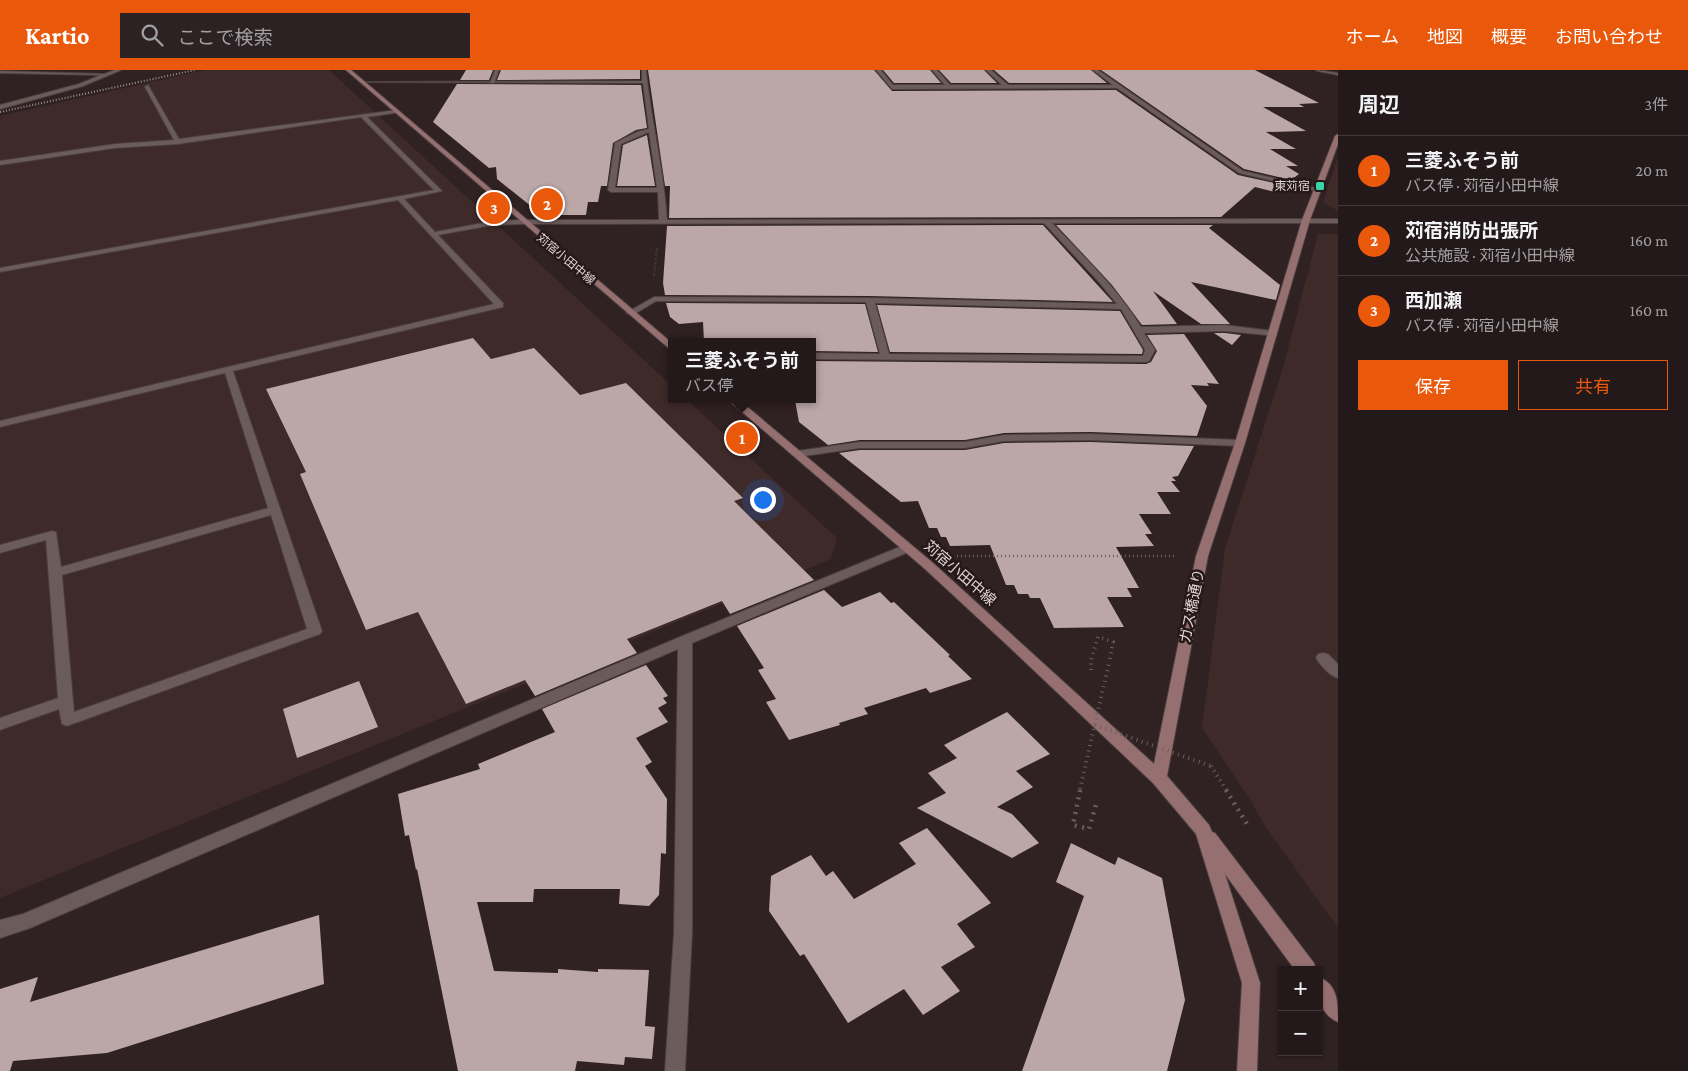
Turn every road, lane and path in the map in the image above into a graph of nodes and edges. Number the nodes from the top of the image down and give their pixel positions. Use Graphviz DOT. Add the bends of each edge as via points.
graph roads {
  1 [pos="119,70"];
  2 [pos="348,70"];
  3 [pos="497,70"];
  4 [pos="644,70"];
  5 [pos="878,70"];
  6 [pos="934,70"];
  7 [pos="988,70"];
  8 [pos="1095,70"];
  9 [pos="1318,70"];
  10 [pos="1332,70"];
  11 [pos="0,72"];
  12 [pos="1338,73"];
  13 [pos="109,74"];
  14 [pos="389,76"];
  15 [pos="362,82"];
  16 [pos="383,82"];
  17 [pos="492,82"];
  18 [pos="645,82"];
  19 [pos="1118,86"];
  20 [pos="148,87"];
  21 [pos="949,87"];
  22 [pos="1007,87"];
  23 [pos="0,107"];
  24 [pos="395,111"];
  25 [pos="362,115"];
  26 [pos="652,130"];
  27 [pos="1338,136"];
  28 [pos="177,142"];
  29 [pos="0,162"];
  30 [pos="1317,189"];
  31 [pos="662,190"];
  32 [pos="399,198"];
  33 [pos="662,220"];
  34 [pos="1046,220"];
  35 [pos="1306,220"];
  36 [pos="1338,221"];
  37 [pos="523,222"];
  38 [pos="433,234"];
  39 [pos="0,270"];
  40 [pos="654,299"];
  41 [pos="870,300"];
  42 [pos="1124,306"];
  43 [pos="630,313"];
  44 [pos="1138,330"];
  45 [pos="1273,334"];
  46 [pos="668,345"];
  47 [pos="885,355"];
  48 [pos="816,356"];
  49 [pos="228,369"];
  50 [pos="737,403"];
  51 [pos="0,424"];
  52 [pos="1240,443"];
  53 [pos="797,454"];
  54 [pos="274,510"];
  55 [pos="907,548"];
  56 [pos="0,549"];
  57 [pos="1202,556"];
  58 [pos="929,566"];
  59 [pos="55,573"];
  60 [pos="685,640"];
  61 [pos="1323,658"];
  62 [pos="1091,670"];
  63 [pos="1338,673"];
  64 [pos="65,701"];
  65 [pos="0,724"];
  66 [pos="1095,725"];
  67 [pos="1159,778"];
  68 [pos="1097,801"];
  69 [pos="1247,824"];
  70 [pos="1203,830"];
  71 [pos="0,929"];
  72 [pos="1304,966"];
  73 [pos="1323,991"];
  74 [pos="1338,1012"];
  75 [pos="675,1071"];
  76 [pos="1247,1071"];
  1 -- 13 [label="street"];
  2 -- 15 [label="street, 苅宿小田中線"];
  3 -- 17 [label="street"];
  4 -- 18 [label="street"];
  5 -- 21 [label="street" via="892,87"];
  6 -- 21 [label="street"];
  7 -- 22 [label="street"];
  8 -- 19 [label="street"];
  9 -- 12 [label="street"];
  10 -- 12 [label="street"];
  11 -- 13 [label="street"];
  13 -- 23 [label="street"];
  14 -- 16 [label="street"];
  15 -- 16 [label="street"];
  15 -- 24 [label="street, 苅宿小田中線"];
  16 -- 17 [label="street"];
  17 -- 18 [label="street"];
  18 -- 26 [label="street"];
  19 -- 22 [label="street"];
  19 -- 30 [label="street" via="1241,172"];
  20 -- 28 [label="street"];
  21 -- 22 [label="street"];
  24 -- 25 [label="street"];
  24 -- 37 [label="street, 苅宿小田中線"];
  25 -- 28 [label="street"];
  25 -- 32 [label="street" via="440,191"];
  26 -- 31 [label="street"];
  26 -- 31 [label="street" via="618,143 611,190"];
  27 -- 30 [label="street, ガス橋通り"];
  28 -- 29 [label="street" via="115,146"];
  30 -- 35 [label="street, ガス橋通り"];
  31 -- 33 [label="street"];
  32 -- 38 [label="street"];
  32 -- 39 [label="street"];
  33 -- 34 [label="street"];
  33 -- 37 [label="street"];
  33 -- 40 [label="path" via="654,264"];
  34 -- 35 [label="street"];
  34 -- 42 [label="street"];
  35 -- 36 [label="street"];
  35 -- 45 [label="street, ガス橋通り"];
  37 -- 38 [label="street" via="493,223"];
  37 -- 43 [label="street, 苅宿小田中線"];
  38 -- 49 [label="street" via="500,305"];
  40 -- 41 [label="street"];
  40 -- 43 [label="street"];
  41 -- 42 [label="street"];
  41 -- 47 [label="street"];
  42 -- 44 [label="street"];
  43 -- 46 [label="street, 苅宿小田中線"];
  44 -- 45 [label="street" via="1225,328"];
  44 -- 47 [label="street" via="1150,350 1146,359"];
  45 -- 52 [label="street, ガス橋通り"];
  47 -- 48 [label="street"];
  49 -- 51 [label="street"];
  49 -- 54 [label="street"];
  50 -- 53 [label="street, 苅宿小田中線"];
  52 -- 53 [label="street" via="1108,437 1004,438 965,445 860,445"];
  52 -- 57 [label="street, ガス橋通り"];
  53 -- 55 [label="street, 苅宿小田中線"];
  54 -- 59 [label="street"];
  54 -- 64 [label="street" via="315,631 67,720"];
  55 -- 58 [label="street, 苅宿小田中線"];
  55 -- 60 [label="street"];
  56 -- 59 [label="street" via="52,535"];
  57 -- 58 [label="path" via="950,556"];
  57 -- 67 [label="street, ガス橋通り"];
  58 -- 67 [label="street, 苅宿小田中線"];
  59 -- 64 [label="street"];
  60 -- 71 [label="street" via="24,922"];
  60 -- 75 [label="street" via="683,933"];
  61 -- 63 [label="street"];
  62 -- 66 [label="path, bridge" via="1098,637 1114,642"];
  64 -- 65 [label="street"];
  66 -- 68 [label="path, bridge" via="1073,825 1090,829"];
  66 -- 69 [label="path, bridge" via="1211,766"];
  67 -- 70 [label="street"];
  70 -- 72 [label="street"];
  70 -- 76 [label="street" via="1250,983"];
  73 -- 74 [label="street"];
}
